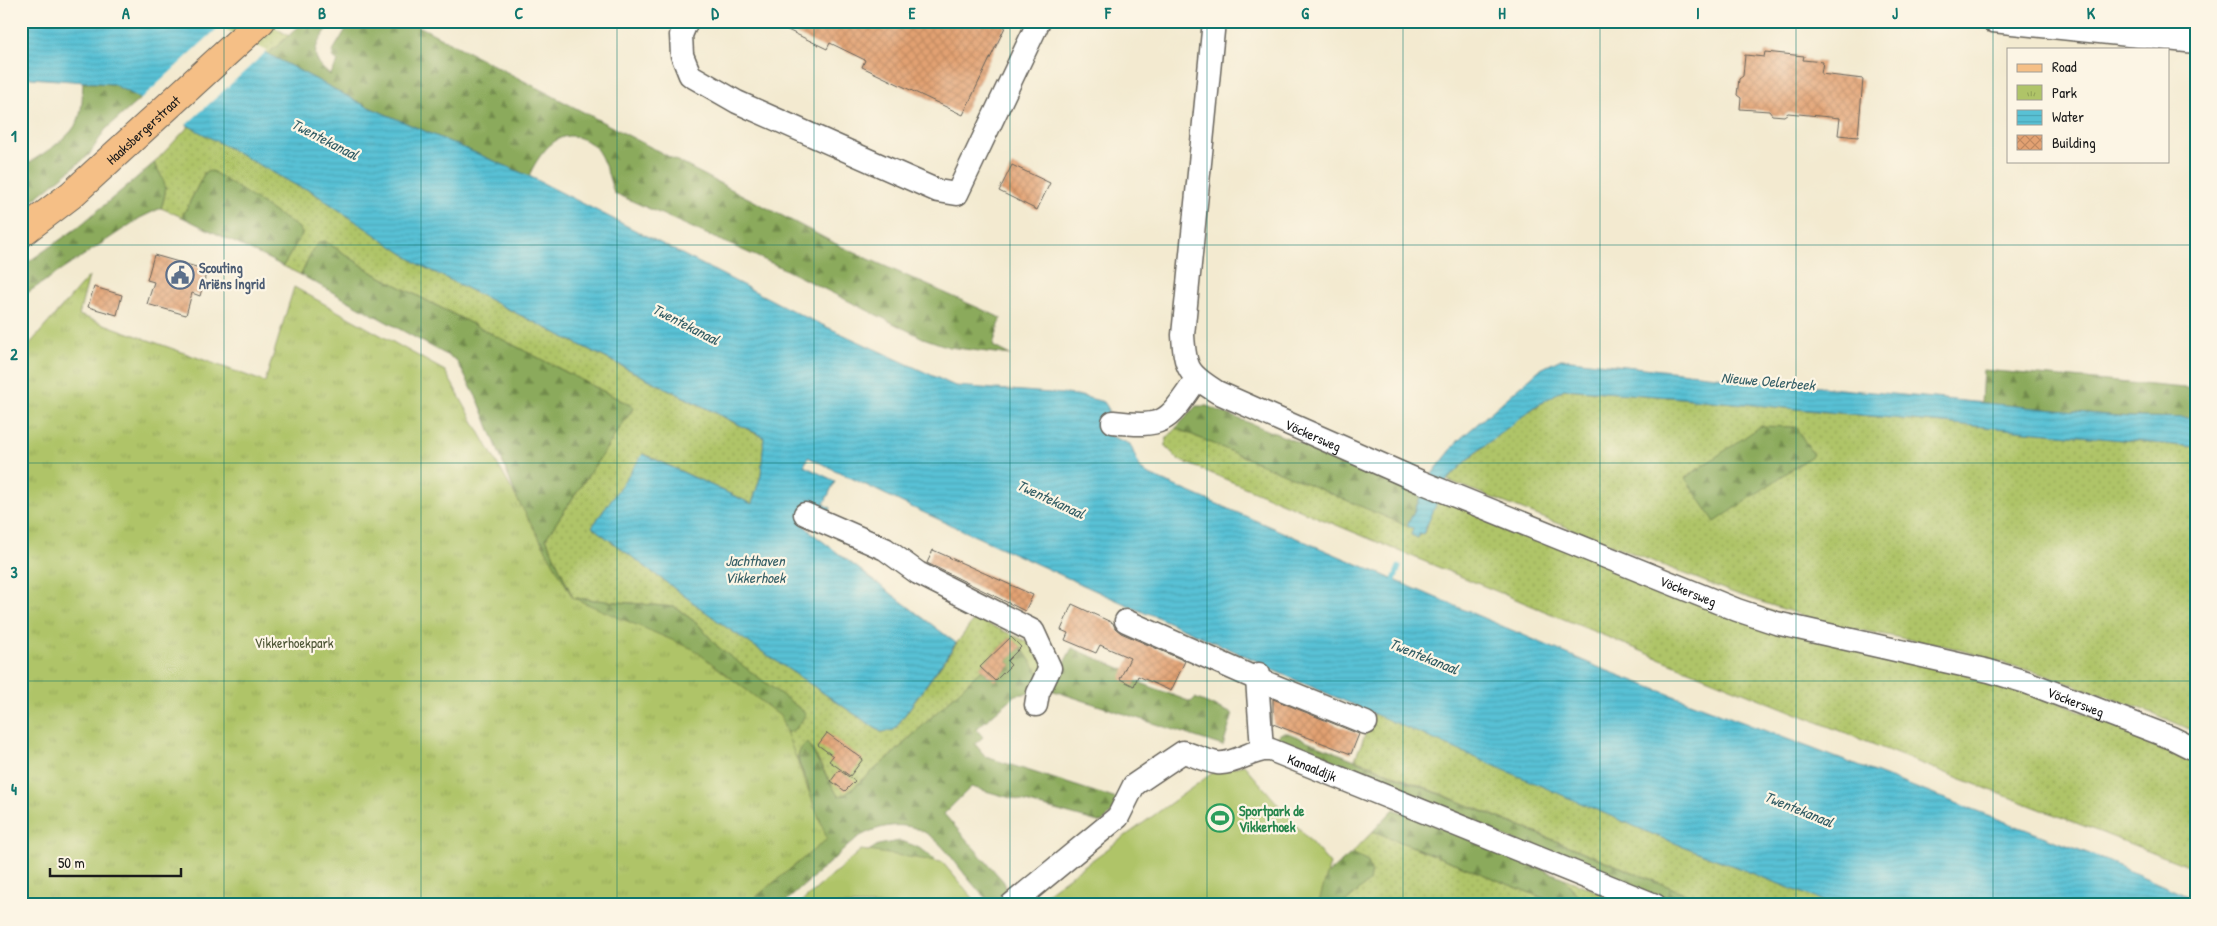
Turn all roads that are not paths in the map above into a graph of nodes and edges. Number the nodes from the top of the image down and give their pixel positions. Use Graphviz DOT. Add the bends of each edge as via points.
graph roads {
  1 [pos="687,21"];
  2 [pos="1039,21"];
  3 [pos="1214,21"];
  4 [pos="1993,21"];
  5 [pos="259,24"];
  6 [pos="2196,42"];
  7 [pos="21,233"];
  8 [pos="1196,380"];
  9 [pos="1114,422"];
  10 [pos="813,511"];
  11 [pos="1126,621"];
  12 [pos="1258,676"];
  13 [pos="1036,705"];
  14 [pos="1366,723"];
  15 [pos="1262,749"];
  16 [pos="2196,750"];
  17 [pos="1011,905"];
  18 [pos="1654,905"];
  1 -- 2 [label="street" via="681,35 682,55 690,75 737,102 938,191 957,194"];
  3 -- 8 [label="street" via="1183,335 1184,355"];
  4 -- 6 [label="street"];
  5 -- 7 [label="main road, Haaksbergerstraat" via="71,195"];
  8 -- 9 [label="street" via="1160,422 1142,425"];
  8 -- 16 [label="street, Vöckersweg" via="1421,482 1737,610 2026,682"];
  10 -- 13 [label="street" via="885,550 918,573 1033,631 1050,668"];
  11 -- 12 [label="street"];
  12 -- 14 [label="street"];
  12 -- 15 [label="street"];
  15 -- 17 [label="street" via="1218,763 1183,752 1134,785 1118,818"];
  15 -- 18 [label="street, Kanaaldijk"];
}
